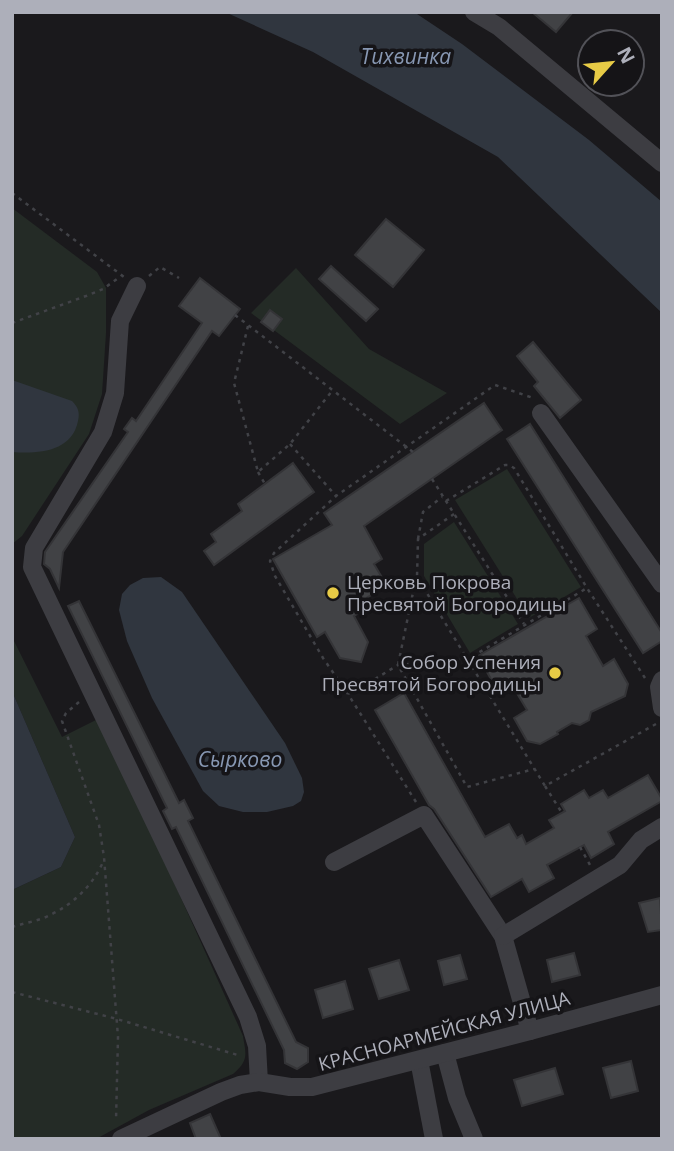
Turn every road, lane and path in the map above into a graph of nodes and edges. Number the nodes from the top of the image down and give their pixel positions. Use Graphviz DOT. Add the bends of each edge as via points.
graph roads {
  1 [pos="474,12"];
  2 [pos="662,163"];
  3 [pos="12,193"];
  4 [pos="160,267"];
  5 [pos="121,275"];
  6 [pos="179,278"];
  7 [pos="137,286"];
  8 [pos="235,316"];
  9 [pos="12,323"];
  10 [pos="248,326"];
  11 [pos="332,391"];
  12 [pos="537,405"];
  13 [pos="290,444"];
  14 [pos="408,446"];
  15 [pos="413,452"];
  16 [pos="258,472"];
  17 [pos="432,479"];
  18 [pos="265,484"];
  19 [pos="336,496"];
  20 [pos="443,496"];
  21 [pos="446,501"];
  22 [pos="454,514"];
  23 [pos="418,539"];
  24 [pos="416,577"];
  25 [pos="662,584"];
  26 [pos="587,588"];
  27 [pos="524,625"];
  28 [pos="468,659"];
  29 [pos="398,665"];
  30 [pos="375,679"];
  31 [pos="367,683"];
  32 [pos="660,684"];
  33 [pos="93,691"];
  34 [pos="348,694"];
  35 [pos="662,708"];
  36 [pos="662,720"];
  37 [pos="534,769"];
  38 [pos="545,786"];
  39 [pos="562,813"];
  40 [pos="424,815"];
  41 [pos="662,827"];
  42 [pos="104,857"];
  43 [pos="334,862"];
  44 [pos="12,927"];
  45 [pos="503,936"];
  46 [pos="12,992"];
  47 [pos="662,995"];
  48 [pos="117,1019"];
  49 [pos="530,1031"];
  50 [pos="445,1054"];
  51 [pos="258,1060"];
  52 [pos="419,1060"];
  53 [pos="259,1082"];
  54 [pos="118,1132"];
  55 [pos="434,1139"];
  56 [pos="474,1139"];
  1 -- 2 [label="street" via="499,27"];
  3 -- 5 [label="path"];
  4 -- 6 [label="path"];
  5 -- 7 [label="path"];
  5 -- 9 [label="path" via="95,293"];
  7 -- 33 [label="street" via="120,321 115,393 103,432 34,548 32,567"];
  8 -- 10 [label="path"];
  10 -- 11 [label="path"];
  10 -- 16 [label="path" via="234,383"];
  11 -- 13 [label="path"];
  11 -- 14 [label="path"];
  12 -- 14 [label="path" via="495,385"];
  12 -- 25 [label="street"];
  13 -- 16 [label="path"];
  13 -- 19 [label="path"];
  14 -- 15 [label="path"];
  14 -- 19 [label="path"];
  16 -- 18 [label="path"];
  17 -- 20 [label="path"];
  19 -- 34 [label="path" via="270,561"];
  20 -- 21 [label="path"];
  20 -- 23 [label="path" via="423,512"];
  21 -- 22 [label="path"];
  21 -- 26 [label="path" via="505,465 514,468"];
  22 -- 23 [label="path"];
  22 -- 27 [label="path"];
  23 -- 24 [label="path"];
  24 -- 28 [label="path"];
  24 -- 29 [label="path"];
  26 -- 27 [label="path"];
  26 -- 32 [label="path" via="641,674 650,683"];
  27 -- 28 [label="path"];
  28 -- 29 [label="path"];
  28 -- 37 [label="path"];
  29 -- 30 [label="path"];
  29 -- 37 [label="path" via="467,787"];
  31 -- 34 [label="path"];
  32 -- 35 [label="street"];
  33 -- 42 [label="path" via="62,721 99,825"];
  33 -- 51 [label="street" via="248,1017"];
  34 -- 40 [label="path"];
  36 -- 38 [label="path"];
  37 -- 38 [label="path"];
  38 -- 39 [label="path"];
  40 -- 43 [label="street"];
  40 -- 45 [label="street"];
  41 -- 45 [label="street" via="641,840 620,865"];
  42 -- 44 [label="path" via="92,882 77,898 49,916"];
  42 -- 48 [label="path"];
  45 -- 49 [label="street"];
  46 -- 48 [label="path"];
  47 -- 49 [label="street, КРАСНОАРМЕЙСКАЯ УЛИЦА"];
  48 -- 51 [label="path"];
  48 -- 54 [label="path"];
  49 -- 50 [label="street, КРАСНОАРМЕЙСКАЯ УЛИЦА"];
  50 -- 52 [label="street, КРАСНОАРМЕЙСКАЯ УЛИЦА"];
  50 -- 56 [label="street"];
  51 -- 53 [label="street"];
  52 -- 53 [label="street, КРАСНОАРМЕЙСКАЯ УЛИЦА" via="313,1087"];
  52 -- 55 [label="street"];
  53 -- 54 [label="street, КРАСНОАРМЕЙСКАЯ УЛИЦА" via="240,1085"];
}
